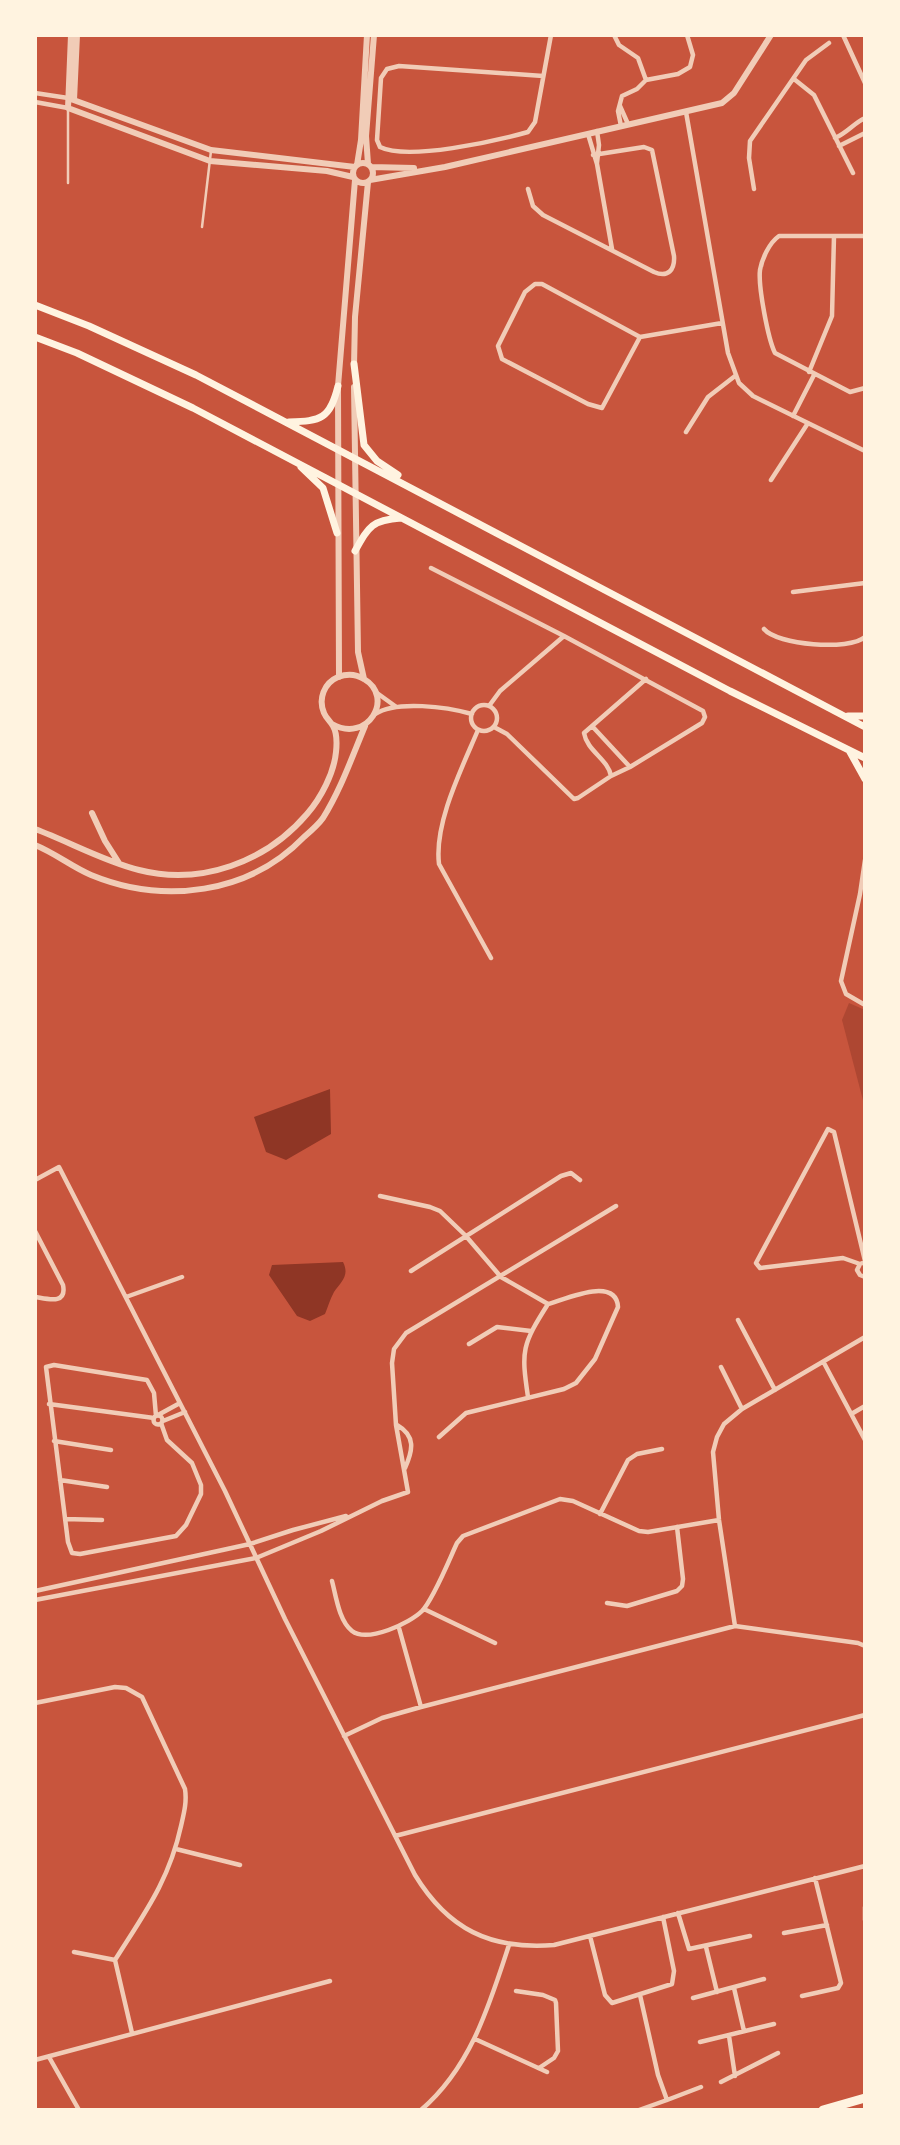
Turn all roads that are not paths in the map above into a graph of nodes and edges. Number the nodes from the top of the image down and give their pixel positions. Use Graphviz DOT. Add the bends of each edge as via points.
graph roads {
  1 [pos="71,35"];
  2 [pos="77,35"];
  3 [pos="367,35"];
  4 [pos="374,35"];
  5 [pos="551,35"];
  6 [pos="614,35"];
  7 [pos="687,35"];
  8 [pos="771,35"];
  9 [pos="843,35"];
  10 [pos="829,43"];
  11 [pos="543,76"];
  12 [pos="794,79"];
  13 [pos="646,80"];
  14 [pos="865,83"];
  15 [pos="35,93"];
  16 [pos="71,98"];
  17 [pos="35,102"];
  18 [pos="70,111"];
  19 [pos="686,112"];
  20 [pos="865,118"];
  21 [pos="625,125"];
  22 [pos="597,131"];
  23 [pos="588,133"];
  24 [pos="865,133"];
  25 [pos="835,138"];
  26 [pos="839,146"];
  27 [pos="211,150"];
  28 [pos="596,154"];
  29 [pos="209,161"];
  30 [pos="356,166"];
  31 [pos="370,166"];
  32 [pos="437,168"];
  33 [pos="853,173"];
  34 [pos="354,179"];
  35 [pos="369,181"];
  36 [pos="68,183"];
  37 [pos="528,189"];
  38 [pos="754,189"];
  39 [pos="202,227"];
  40 [pos="834,236"];
  41 [pos="865,236"];
  42 [pos="612,249"];
  43 [pos="35,305"];
  44 [pos="722,323"];
  45 [pos="35,337"];
  46 [pos="640,337"];
  47 [pos="354,364"];
  48 [pos="812,374"];
  49 [pos="735,376"];
  50 [pos="338,386"];
  51 [pos="865,388"];
  52 [pos="793,416"];
  53 [pos="288,422"];
  54 [pos="808,423"];
  55 [pos="687,432"];
  56 [pos="337,448"];
  57 [pos="865,451"];
  58 [pos="354,457"];
  59 [pos="289,458"];
  60 [pos="771,480"];
  61 [pos="338,483"];
  62 [pos="356,493"];
  63 [pos="444,504"];
  64 [pos="402,517"];
  65 [pos="337,533"];
  66 [pos="355,551"];
  67 [pos="431,568"];
  68 [pos="865,583"];
  69 [pos="793,592"];
  70 [pos="764,629"];
  71 [pos="564,636"];
  72 [pos="865,637"];
  73 [pos="338,677"];
  74 [pos="364,678"];
  75 [pos="646,679"];
  76 [pos="374,690"];
  77 [pos="396,706"];
  78 [pos="489,706"];
  79 [pos="472,714"];
  80 [pos="374,715"];
  81 [pos="844,716"];
  82 [pos="865,716"];
  83 [pos="332,724"];
  84 [pos="365,726"];
  85 [pos="592,726"];
  86 [pos="494,727"];
  87 [pos="865,727"];
  88 [pos="478,730"];
  89 [pos="850,752"];
  90 [pos="865,758"];
  91 [pos="630,767"];
  92 [pos="611,776"];
  93 [pos="865,779"];
  94 [pos="92,813"];
  95 [pos="35,829"];
  96 [pos="35,845"];
  97 [pos="865,860"];
  98 [pos="119,863"];
  99 [pos="865,888"];
  100 [pos="860,894"];
  101 [pos="491,958"];
  102 [pos="865,1005"];
  103 [pos="35,1180"];
  104 [pos="580,1180"];
  105 [pos="380,1196"];
  106 [pos="616,1206"];
  107 [pos="35,1231"];
  108 [pos="465,1235"];
  109 [pos="863,1263"];
  110 [pos="411,1271"];
  111 [pos="183,1277"];
  112 [pos="501,1277"];
  113 [pos="865,1277"];
  114 [pos="35,1297"];
  115 [pos="126,1297"];
  116 [pos="548,1304"];
  117 [pos="738,1320"];
  118 [pos="531,1331"];
  119 [pos="865,1337"];
  120 [pos="470,1344"];
  121 [pos="824,1363"];
  122 [pos="721,1367"];
  123 [pos="775,1390"];
  124 [pos="528,1397"];
  125 [pos="49,1404"];
  126 [pos="180,1404"];
  127 [pos="865,1406"];
  128 [pos="742,1409"];
  129 [pos="184,1412"];
  130 [pos="853,1413"];
  131 [pos="156,1416"];
  132 [pos="161,1422"];
  133 [pos="396,1425"];
  134 [pos="439,1437"];
  135 [pos="865,1440"];
  136 [pos="54,1441"];
  137 [pos="662,1449"];
  138 [pos="111,1450"];
  139 [pos="404,1470"];
  140 [pos="60,1480"];
  141 [pos="107,1487"];
  142 [pos="600,1514"];
  143 [pos="350,1515"];
  144 [pos="65,1519"];
  145 [pos="102,1520"];
  146 [pos="719,1520"];
  147 [pos="677,1527"];
  148 [pos="250,1544"];
  149 [pos="256,1558"];
  150 [pos="332,1581"];
  151 [pos="35,1591"];
  152 [pos="35,1600"];
  153 [pos="607,1602"];
  154 [pos="424,1609"];
  155 [pos="735,1626"];
  156 [pos="399,1628"];
  157 [pos="865,1638"];
  158 [pos="495,1643"];
  159 [pos="858,1643"];
  160 [pos="865,1646"];
  161 [pos="35,1703"];
  162 [pos="421,1707"];
  163 [pos="865,1715"];
  164 [pos="344,1736"];
  165 [pos="395,1836"];
  166 [pos="176,1849"];
  167 [pos="240,1865"];
  168 [pos="865,1866"];
  169 [pos="815,1878"];
  170 [pos="865,1907"];
  171 [pos="678,1913"];
  172 [pos="663,1917"];
  173 [pos="865,1920"];
  174 [pos="827,1925"];
  175 [pos="784,1933"];
  176 [pos="590,1936"];
  177 [pos="750,1936"];
  178 [pos="509,1945"];
  179 [pos="706,1947"];
  180 [pos="74,1952"];
  181 [pos="115,1960"];
  182 [pos="764,1979"];
  183 [pos="330,1981"];
  184 [pos="734,1988"];
  185 [pos="516,1991"];
  186 [pos="717,1992"];
  187 [pos="640,1995"];
  188 [pos="802,1996"];
  189 [pos="693,1998"];
  190 [pos="774,2024"];
  191 [pos="744,2032"];
  192 [pos="132,2033"];
  193 [pos="730,2036"];
  194 [pos="475,2039"];
  195 [pos="700,2042"];
  196 [pos="778,2053"];
  197 [pos="49,2057"];
  198 [pos="35,2060"];
  199 [pos="540,2068"];
  200 [pos="547,2072"];
  201 [pos="735,2077"];
  202 [pos="721,2082"];
  203 [pos="701,2087"];
  204 [pos="865,2098"];
  205 [pos="667,2100"];
  206 [pos="79,2110"];
  207 [pos="421,2110"];
  208 [pos="639,2110"];
  209 [pos="823,2110"];
  1 -- 16 [label="street"];
  2 -- 16 [label="street"];
  3 -- 30 [label="street"];
  4 -- 31 [label="street" via="366,136"];
  5 -- 11 [label="street"];
  6 -- 13 [label="street" via="619,45 638,58"];
  7 -- 13 [label="street" via="690,67"];
  8 -- 19 [label="street" via="727,100"];
  9 -- 14 [label="street"];
  10 -- 12 [label="street" via="806,60"];
  11 -- 11 [label="street" via="535,122 528,132 445,149 399,152 380,147 377,140 381,78 387,69 399,66"];
  12 -- 25 [label="street" via="814,95"];
  12 -- 38 [label="street" via="750,141"];
  13 -- 21 [label="street" via="622,96 619,105"];
  15 -- 16 [label="street"];
  16 -- 18 [label="street"];
  16 -- 27 [label="street"];
  17 -- 18 [label="street"];
  18 -- 29 [label="street"];
  18 -- 36 [label="lane"];
  19 -- 21 [label="street"];
  19 -- 44 [label="street"];
  20 -- 25 [label="street"];
  21 -- 22 [label="street"];
  22 -- 23 [label="street"];
  22 -- 28 [label="street"];
  23 -- 28 [label="street"];
  23 -- 32 [label="street"];
  24 -- 26 [label="street"];
  25 -- 26 [label="street"];
  26 -- 33 [label="street"];
  27 -- 29 [label="lane"];
  27 -- 30 [label="street"];
  28 -- 42 [label="street"];
  28 -- 42 [label="street" via="644,147 652,150 673,267 659,275"];
  29 -- 34 [label="street" via="327,171"];
  29 -- 39 [label="lane"];
  30 -- 31 [label="street"];
  30 -- 34 [label="street"];
  31 -- 32 [label="street"];
  31 -- 35 [label="street"];
  32 -- 35 [label="street"];
  34 -- 35 [label="street"];
  34 -- 50 [label="street"];
  35 -- 47 [label="street"];
  37 -- 42 [label="street" via="536,211"];
  40 -- 41 [label="street"];
  40 -- 48 [label="street" via="832,316"];
  40 -- 48 [label="street" via="779,236 761,268 773,349"];
  43 -- 53 [label="main road" via="149,353"];
  44 -- 46 [label="street"];
  44 -- 49 [label="street"];
  45 -- 59 [label="main road" via="135,379"];
  46 -- 46 [label="street" via="599,408 502,359 498,351 525,292 535,284"];
  47 -- 58 [label="street"];
  47 -- 63 [label="main road" via="361,436 368,453"];
  48 -- 51 [label="street" via="850,393"];
  48 -- 52 [label="street"];
  49 -- 52 [label="street" via="748,393"];
  49 -- 55 [label="street" via="708,397"];
  50 -- 53 [label="main road" via="334,402 321,418"];
  50 -- 56 [label="street"];
  52 -- 54 [label="street"];
  53 -- 56 [label="main road"];
  54 -- 57 [label="street"];
  54 -- 60 [label="street"];
  56 -- 58 [label="main road"];
  56 -- 61 [label="street"];
  58 -- 62 [label="street"];
  58 -- 63 [label="main road"];
  59 -- 61 [label="main road"];
  59 -- 65 [label="main road" via="324,488"];
  61 -- 62 [label="main road"];
  61 -- 65 [label="street"];
  62 -- 64 [label="main road"];
  62 -- 66 [label="street"];
  63 -- 81 [label="main road"];
  64 -- 66 [label="main road" via="370,526"];
  64 -- 89 [label="main road"];
  65 -- 73 [label="street"];
  66 -- 74 [label="street" via="358,652"];
  67 -- 71 [label="street"];
  68 -- 69 [label="street"];
  70 -- 72 [label="street" via="773,637 812,644 851,643"];
  71 -- 75 [label="street"];
  71 -- 78 [label="street"];
  73 -- 74 [label="street"];
  73 -- 83 [label="street" via="322,695 323,710"];
  74 -- 76 [label="street"];
  75 -- 85 [label="street"];
  75 -- 91 [label="street" via="703,711 705,717"];
  76 -- 77 [label="street"];
  76 -- 80 [label="street"];
  77 -- 79 [label="street"];
  77 -- 80 [label="street"];
  78 -- 79 [label="street" via="479,706"];
  78 -- 86 [label="street" via="496,714"];
  79 -- 88 [label="street"];
  80 -- 84 [label="street"];
  81 -- 82 [label="main road"];
  81 -- 87 [label="main road"];
  83 -- 84 [label="street" via="348,730"];
  83 -- 98 [label="street" via="335,761 320,796 292,830 270,847 227,868 181,875"];
  84 -- 96 [label="street" via="321,820 277,861 233,883 182,893 157,891 92,875"];
  85 -- 91 [label="street"];
  85 -- 92 [label="street" via="584,737"];
  86 -- 88 [label="street"];
  86 -- 92 [label="street" via="507,734 574,800"];
  88 -- 101 [label="street" via="440,826 437,848 439,864"];
  89 -- 90 [label="main road"];
  89 -- 93 [label="main road"];
  91 -- 92 [label="street"];
  94 -- 98 [label="street"];
  95 -- 98 [label="street"];
  97 -- 100 [label="street"];
  99 -- 100 [label="street"];
  100 -- 102 [label="street" via="841,981 846,994"];
  103 -- 115 [label="street" via="59,1167"];
  104 -- 108 [label="street" via="571,1173 561,1175"];
  105 -- 108 [label="street" via="434,1208"];
  106 -- 112 [label="street"];
  107 -- 114 [label="street" via="64,1292 55,1300"];
  108 -- 110 [label="street"];
  108 -- 112 [label="street"];
  109 -- 109 [label="street" via="846,1258 760,1268 756,1263 828,1129 834,1132"];
  109 -- 113 [label="street" via="858,1272"];
  111 -- 115 [label="street"];
  112 -- 116 [label="street"];
  112 -- 133 [label="street" via="399,1340 392,1363"];
  115 -- 126 [label="street"];
  116 -- 118 [label="street"];
  116 -- 124 [label="street" via="600,1290 613,1294 619,1304 595,1359 581,1378 564,1389"];
  117 -- 123 [label="street"];
  118 -- 120 [label="street" via="496,1327"];
  118 -- 124 [label="street" via="523,1358"];
  119 -- 121 [label="street"];
  121 -- 123 [label="street"];
  121 -- 130 [label="street"];
  122 -- 128 [label="street"];
  123 -- 128 [label="street"];
  124 -- 134 [label="street" via="466,1413"];
  125 -- 131 [label="street"];
  125 -- 131 [label="street" via="44,1370 49,1365 146,1380 154,1394"];
  125 -- 136 [label="street"];
  126 -- 129 [label="street"];
  126 -- 131 [label="street"];
  127 -- 130 [label="street"];
  128 -- 146 [label="street" via="724,1424 715,1444"];
  129 -- 132 [label="street"];
  129 -- 148 [label="street"];
  130 -- 135 [label="street"];
  131 -- 132 [label="street" via="156,1423"];
  132 -- 144 [label="street" via="167,1440 192,1463 201,1485 181,1534 74,1554"];
  133 -- 139 [label="street"];
  133 -- 139 [label="street" via="410,1437"];
  136 -- 138 [label="street"];
  136 -- 140 [label="street"];
  137 -- 142 [label="street" via="628,1460"];
  139 -- 143 [label="street" via="408,1492"];
  140 -- 141 [label="street"];
  140 -- 144 [label="street"];
  142 -- 147 [label="street" via="639,1531"];
  142 -- 154 [label="street" via="560,1499 467,1533 457,1543"];
  143 -- 148 [label="street"];
  143 -- 149 [label="street"];
  144 -- 145 [label="street"];
  146 -- 147 [label="street"];
  146 -- 155 [label="street"];
  147 -- 153 [label="street" via="683,1579 679,1589 627,1606"];
  148 -- 149 [label="street"];
  148 -- 151 [label="street"];
  149 -- 152 [label="street"];
  149 -- 164 [label="street"];
  150 -- 156 [label="street" via="339,1608 352,1631 367,1634"];
  154 -- 156 [label="street"];
  154 -- 158 [label="street"];
  155 -- 159 [label="street"];
  155 -- 162 [label="street"];
  156 -- 162 [label="street"];
  157 -- 159 [label="street"];
  159 -- 160 [label="street"];
  161 -- 166 [label="street" via="115,1687 142,1697 185,1789"];
  162 -- 164 [label="street"];
  163 -- 165 [label="street"];
  164 -- 165 [label="street"];
  165 -- 178 [label="street" via="419,1882 440,1908 474,1933"];
  166 -- 167 [label="street"];
  166 -- 181 [label="street" via="162,1885"];
  168 -- 169 [label="street"];
  169 -- 171 [label="street"];
  169 -- 174 [label="street"];
  170 -- 173 [label="street"];
  171 -- 172 [label="street"];
  171 -- 179 [label="street" via="687,1947"];
  172 -- 176 [label="street"];
  172 -- 187 [label="street" via="674,1981"];
  174 -- 175 [label="street"];
  174 -- 188 [label="street" via="840,1986"];
  176 -- 178 [label="street" via="554,1945"];
  176 -- 187 [label="street" via="607,1998 612,2003"];
  177 -- 179 [label="street"];
  178 -- 194 [label="street"];
  179 -- 186 [label="street"];
  180 -- 181 [label="street"];
  181 -- 192 [label="street"];
  182 -- 184 [label="street"];
  183 -- 192 [label="street"];
  184 -- 186 [label="street"];
  184 -- 191 [label="street"];
  185 -- 199 [label="street" via="543,1995 556,2003 558,2051"];
  186 -- 189 [label="street"];
  187 -- 205 [label="street"];
  190 -- 191 [label="street"];
  191 -- 193 [label="street"];
  192 -- 197 [label="street"];
  193 -- 195 [label="street"];
  193 -- 201 [label="street"];
  194 -- 199 [label="street"];
  194 -- 207 [label="street" via="439,2095"];
  196 -- 201 [label="street"];
  197 -- 198 [label="street"];
  197 -- 206 [label="street"];
  199 -- 200 [label="street"];
  201 -- 202 [label="street"];
  203 -- 205 [label="street"];
  204 -- 209 [label="highway"];
  205 -- 208 [label="street"];
}
